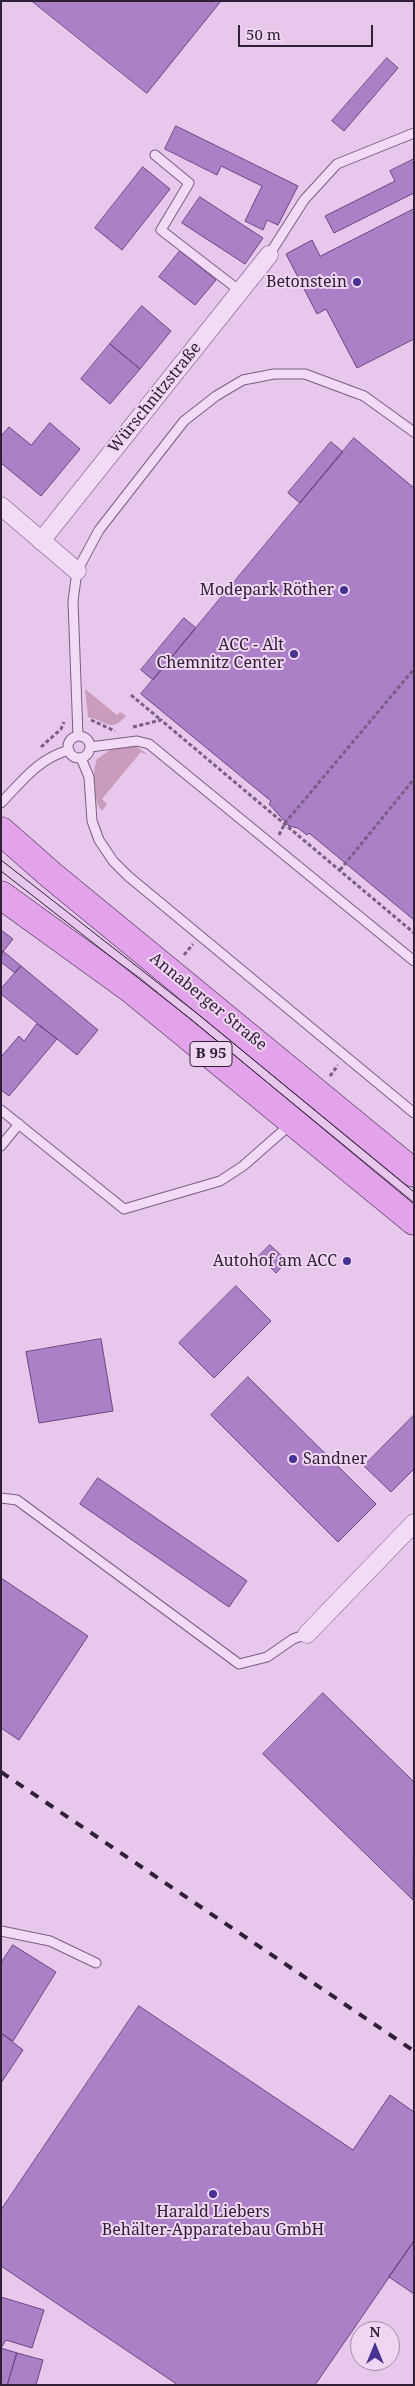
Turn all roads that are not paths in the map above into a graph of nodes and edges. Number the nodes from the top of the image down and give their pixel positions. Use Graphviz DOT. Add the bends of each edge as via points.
graph roads {
  1 [pos="414,133"];
  2 [pos="155,155"];
  3 [pos="269,255"];
  4 [pos="240,291"];
  5 [pos="414,432"];
  6 [pos="1,506"];
  7 [pos="41,540"];
  8 [pos="77,571"];
  9 [pos="78,736"];
  10 [pos="90,747"];
  11 [pos="69,750"];
  12 [pos="81,758"];
  13 [pos="1,803"];
  14 [pos="1,831"];
  15 [pos="1,895"];
  16 [pos="414,961"];
  17 [pos="1,1110"];
  18 [pos="414,1113"];
  19 [pos="294,1121"];
  20 [pos="19,1124"];
  21 [pos="1,1146"];
  22 [pos="414,1173"];
  23 [pos="414,1221"];
  24 [pos="1,1498"];
  25 [pos="414,1523"];
  26 [pos="307,1634"];
  27 [pos="1,1931"];
  28 [pos="96,1963"];
  1 -- 3 [label="lane" via="337,164 304,200"];
  2 -- 4 [label="lane" via="189,183 161,230"];
  3 -- 4 [label="street, Würschnitzstraße"];
  4 -- 7 [label="street, Würschnitzstraße"];
  5 -- 8 [label="lane" via="364,396 305,374 274,374 243,380 184,421 99,530"];
  6 -- 7 [label="street"];
  7 -- 8 [label="street"];
  8 -- 9 [label="lane" via="73,601"];
  9 -- 10 [label="lane" via="88,740"];
  9 -- 11 [label="lane" via="72,740"];
  10 -- 12 [label="lane" via="87,755"];
  10 -- 16 [label="lane" via="137,741 149,744"];
  11 -- 12 [label="lane" via="73,756"];
  11 -- 13 [label="lane" via="40,763"];
  12 -- 18 [label="lane" via="89,778 92,821 99,840 113,861"];
  14 -- 22 [label="main road, Annaberger Straße / B 95"];
  15 -- 19 [label="main road, B 95" via="131,990"];
  17 -- 20 [label="lane"];
  19 -- 20 [label="lane" via="243,1166 220,1181 124,1209"];
  19 -- 23 [label="main road, B 95"];
  20 -- 21 [label="lane"];
  24 -- 26 [label="lane" via="17,1500 239,1664 267,1657"];
  25 -- 26 [label="street"];
  27 -- 28 [label="lane" via="50,1941"];
}
